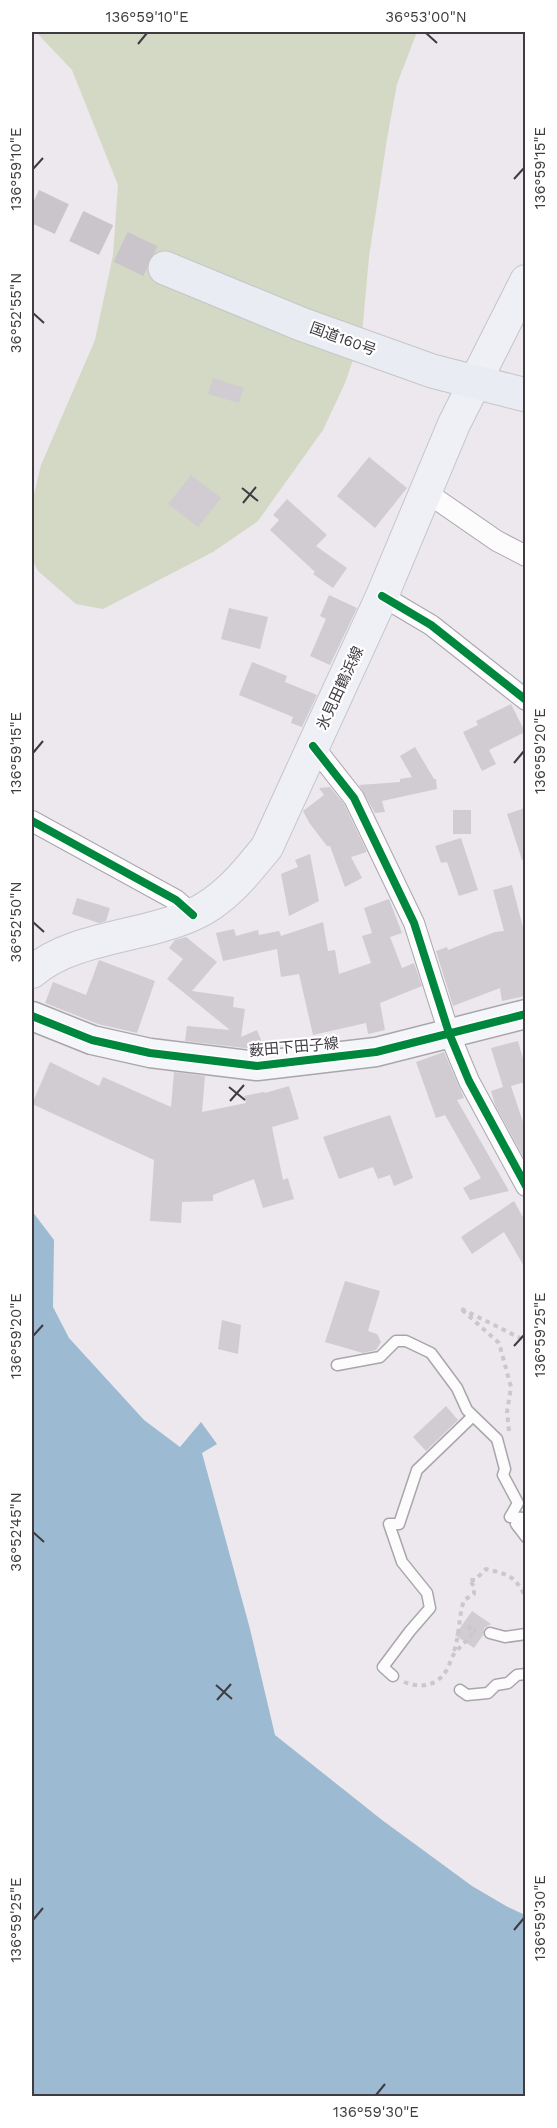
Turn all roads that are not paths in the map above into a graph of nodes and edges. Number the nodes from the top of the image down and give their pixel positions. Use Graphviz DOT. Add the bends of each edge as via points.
graph roads {
  1 [pos="165,268"];
  2 [pos="525,281"];
  3 [pos="474,382"];
  4 [pos="525,395"];
  5 [pos="426,492"];
  6 [pos="525,556"];
  7 [pos="382,596"];
  8 [pos="525,700"];
  9 [pos="313,746"];
  10 [pos="32,821"];
  11 [pos="193,915"];
  12 [pos="32,972"];
  13 [pos="525,1014"];
  14 [pos="32,1016"];
  15 [pos="449,1033"];
  16 [pos="525,1186"];
  17 [pos="337,1365"];
  18 [pos="473,1416"];
  19 [pos="525,1537"];
  20 [pos="490,1633"];
  21 [pos="525,1634"];
  22 [pos="525,1674"];
  23 [pos="393,1676"];
  24 [pos="460,1690"];
  1 -- 3 [label="highway, 国道160号" via="301,324"];
  2 -- 3 [label="main road, 氷見田鶴浜線"];
  3 -- 4 [label="highway, 国道160号"];
  3 -- 5 [label="main road, 氷見田鶴浜線"];
  5 -- 6 [label="street"];
  5 -- 7 [label="main road, 氷見田鶴浜線"];
  7 -- 8 [label="street" via="431,625"];
  7 -- 9 [label="main road, 氷見田鶴浜線"];
  9 -- 11 [label="main road, 氷見田鶴浜線" via="267,847 244,877"];
  9 -- 15 [label="street" via="354,798 414,923"];
  10 -- 11 [label="street" via="176,900"];
  11 -- 12 [label="main road, 氷見田鶴浜線" via="77,948"];
  13 -- 15 [label="main road, 薮田下田子線"];
  14 -- 15 [label="main road, 薮田下田子線" via="92,1041 150,1053 257,1066 376,1052"];
  15 -- 16 [label="street" via="469,1081"];
  17 -- 18 [label="lane" via="380,1357 396,1341 406,1341 431,1353"];
  18 -- 19 [label="lane" via="496,1439 505,1469 503,1475 518,1503 510,1517 524,1518 516,1524"];
  18 -- 23 [label="lane" via="417,1470 399,1524 389,1524 402,1562 427,1593 430,1608 383,1667"];
  20 -- 21 [label="lane" via="505,1637"];
  22 -- 24 [label="lane" via="496,1685 488,1693 467,1695"];
}
